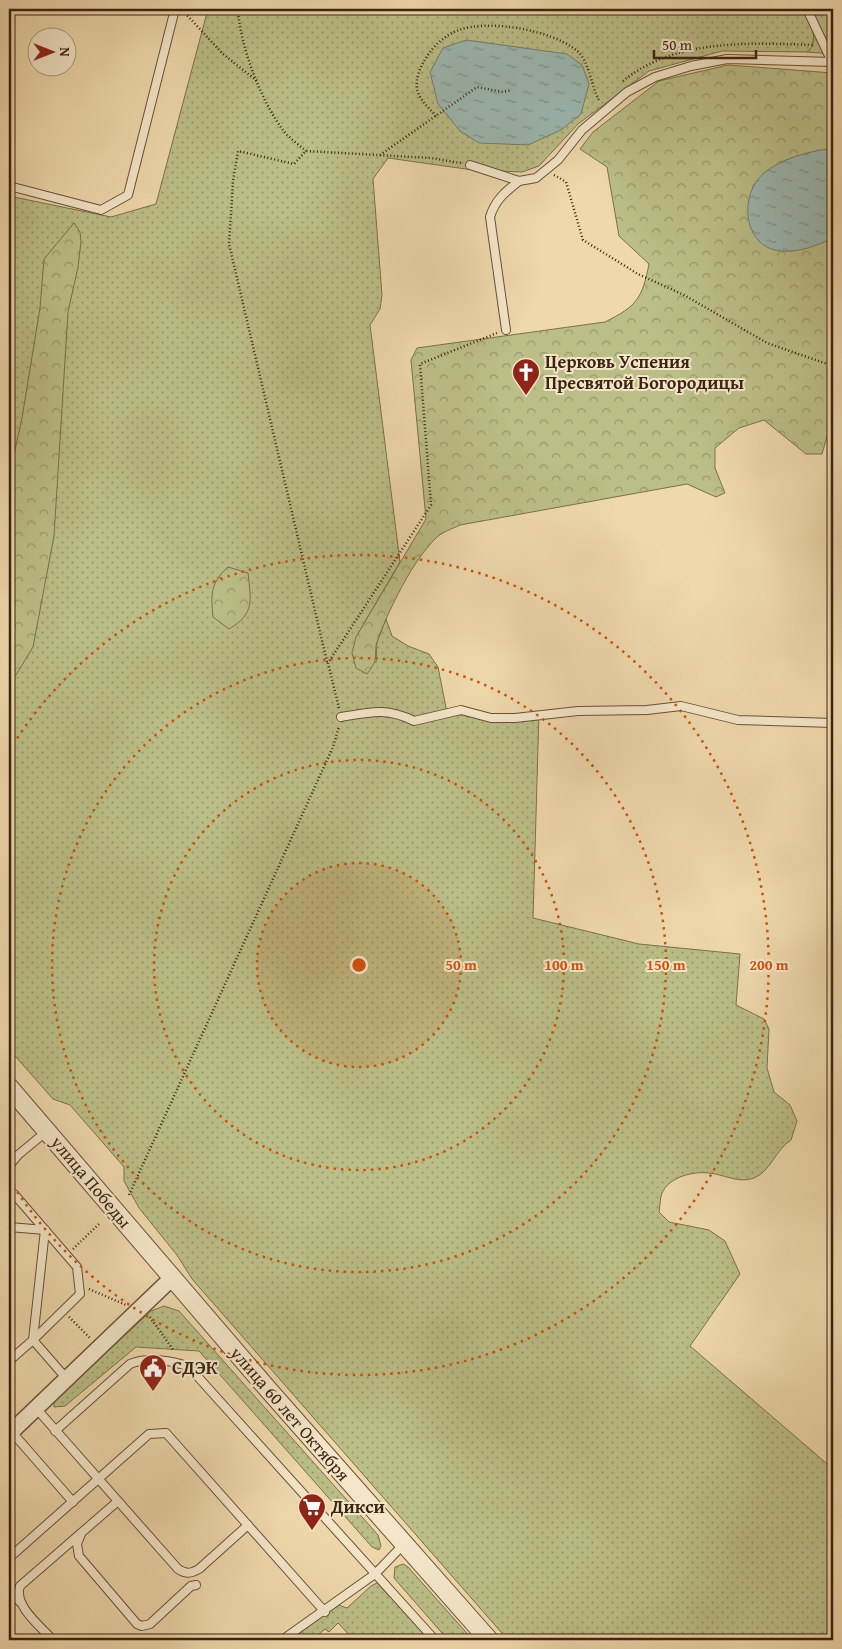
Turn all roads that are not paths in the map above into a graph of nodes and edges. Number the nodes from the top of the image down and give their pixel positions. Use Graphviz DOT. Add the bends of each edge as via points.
graph roads {
  1 [pos="175,9"];
  2 [pos="807,9"];
  3 [pos="833,62"];
  4 [pos="470,164"];
  5 [pos="519,181"];
  6 [pos="9,186"];
  7 [pos="506,330"];
  8 [pos="341,717"];
  9 [pos="833,723"];
  10 [pos="9,1087"];
  11 [pos="47,1131"];
  12 [pos="9,1166"];
  13 [pos="9,1199"];
  14 [pos="9,1227"];
  15 [pos="45,1230"];
  16 [pos="172,1278"];
  17 [pos="33,1340"];
  18 [pos="9,1362"];
  19 [pos="66,1378"];
  20 [pos="35,1407"];
  21 [pos="55,1430"];
  22 [pos="10,1433"];
  23 [pos="99,1480"];
  24 [pos="118,1501"];
  25 [pos="74,1502"];
  26 [pos="248,1525"];
  27 [pos="82,1532"];
  28 [pos="404,1544"];
  29 [pos="9,1558"];
  30 [pos="375,1574"];
  31 [pos="196,1585"];
  32 [pos="9,1589"];
  33 [pos="23,1605"];
  34 [pos="324,1612"];
  35 [pos="53,1640"];
  36 [pos="282,1640"];
  37 [pos="434,1640"];
  38 [pos="489,1640"];
  1 -- 6 [label="lane" via="128,195 101,210"];
  2 -- 3 [label="lane"];
  3 -- 5 [label="lane" via="727,59 655,76 627,92 582,130 558,160 536,178"];
  4 -- 5 [label="lane"];
  5 -- 7 [label="lane" via="500,197 490,217"];
  8 -- 9 [label="lane" via="381,710 400,714 414,722 461,710 492,718 515,718 681,706 738,720"];
  10 -- 11 [label="street, улица Победы"];
  11 -- 12 [label="lane"];
  11 -- 16 [label="street, улица Победы"];
  13 -- 15 [label="lane" via="14,1194"];
  14 -- 15 [label="lane"];
  15 -- 17 [label="lane"];
  15 -- 17 [label="lane" via="77,1267 80,1294"];
  16 -- 19 [label="street"];
  16 -- 28 [label="street, улица 60 лет Октября"];
  17 -- 18 [label="lane"];
  17 -- 19 [label="lane"];
  19 -- 20 [label="street"];
  20 -- 21 [label="lane"];
  20 -- 22 [label="street"];
  21 -- 23 [label="lane"];
  21 -- 30 [label="lane" via="130,1364 137,1361 179,1363 189,1367"];
  22 -- 25 [label="lane"];
  23 -- 24 [label="lane"];
  23 -- 25 [label="lane"];
  23 -- 26 [label="lane" via="149,1434 166,1433"];
  24 -- 26 [label="lane" via="184,1573 199,1570"];
  24 -- 27 [label="lane"];
  25 -- 29 [label="lane"];
  26 -- 34 [label="lane"];
  27 -- 31 [label="lane" via="77,1544 79,1556 137,1624 150,1624"];
  27 -- 33 [label="lane" via="20,1586 18,1597"];
  28 -- 30 [label="lane"];
  28 -- 38 [label="street, улица 60 лет Октября"];
  30 -- 34 [label="lane"];
  30 -- 37 [label="lane"];
  32 -- 33 [label="lane"];
  33 -- 35 [label="lane"];
  34 -- 36 [label="lane"];
}
